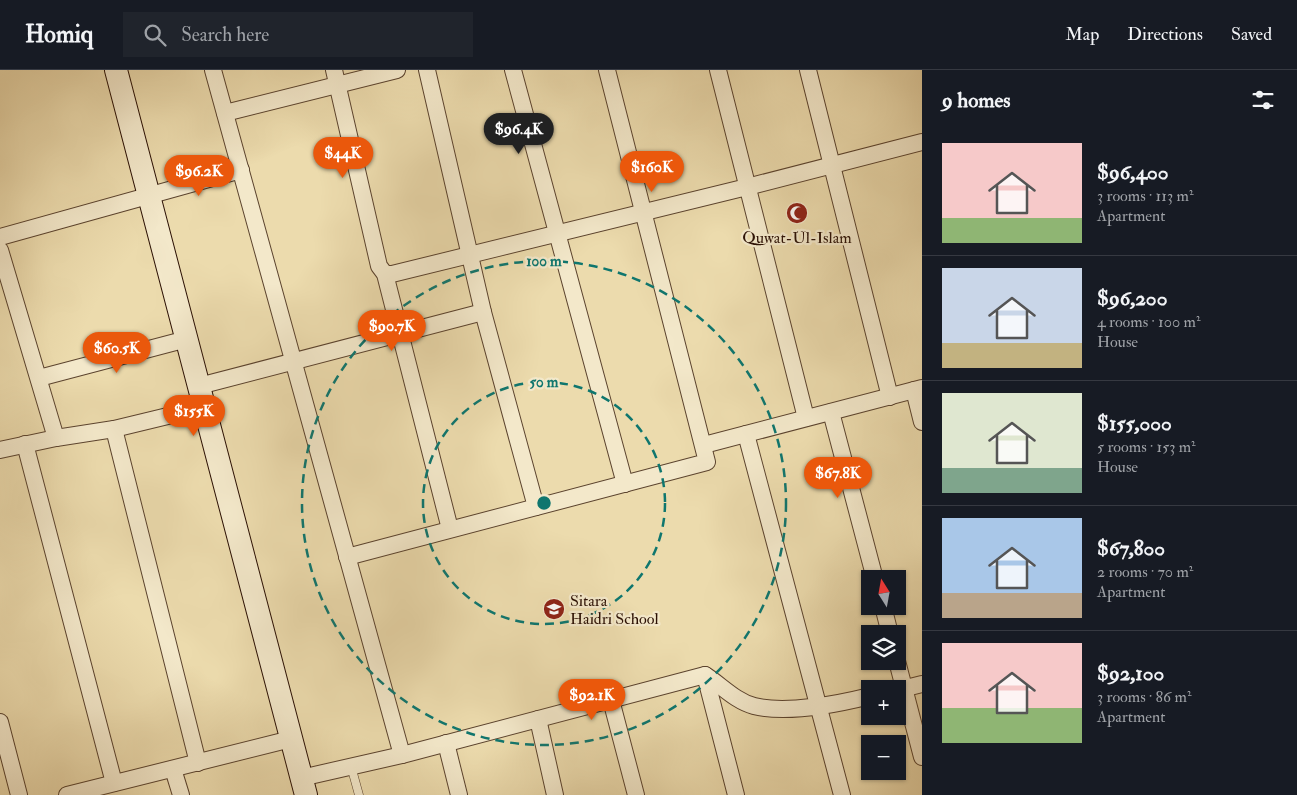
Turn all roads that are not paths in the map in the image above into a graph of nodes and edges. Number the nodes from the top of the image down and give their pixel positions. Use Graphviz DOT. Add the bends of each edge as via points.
graph roads {
  1 [pos="116,70"];
  2 [pos="213,70"];
  3 [pos="397,70"];
  4 [pos="427,70"];
  5 [pos="513,70"];
  6 [pos="607,70"];
  7 [pos="718,70"];
  8 [pos="808,70"];
  9 [pos="336,77"];
  10 [pos="225,113"];
  11 [pos="922,142"];
  12 [pos="832,166"];
  13 [pos="240,170"];
  14 [pos="747,188"];
  15 [pos="149,194"];
  16 [pos="643,211"];
  17 [pos="556,233"];
  18 [pos="0,237"];
  19 [pos="0,250"];
  20 [pos="470,254"];
  21 [pos="385,274"];
  22 [pos="483,312"];
  23 [pos="399,334"];
  24 [pos="187,339"];
  25 [pos="293,361"];
  26 [pos="39,378"];
  27 [pos="918,389"];
  28 [pos="202,397"];
  29 [pos="890,397"];
  30 [pos="830,412"];
  31 [pos="806,418"];
  32 [pos="922,422"];
  33 [pos="114,429"];
  34 [pos="746,434"];
  35 [pos="56,438"];
  36 [pos="25,444"];
  37 [pos="704,445"];
  38 [pos="0,450"];
  39 [pos="625,484"];
  40 [pos="536,507"];
  41 [pos="450,530"];
  42 [pos="347,557"];
  43 [pos="873,570"];
  44 [pos="705,675"];
  45 [pos="922,684"];
  46 [pos="906,688"];
  47 [pos="861,698"];
  48 [pos="611,700"];
  49 [pos="817,705"];
  50 [pos="906,705"];
  51 [pos="538,719"];
  52 [pos="1,733"];
  53 [pos="291,740"];
  54 [pos="446,743"];
  55 [pos="402,754"];
  56 [pos="922,757"];
  57 [pos="198,762"];
  58 [pos="351,766"];
  59 [pos="174,769"];
  60 [pos="114,784"];
  61 [pos="304,787"];
  62 [pos="88,793"];
  63 [pos="19,795"];
  64 [pos="67,795"];
  65 [pos="181,795"];
  66 [pos="359,795"];
  67 [pos="459,795"];
  68 [pos="555,795"];
  69 [pos="636,795"];
  70 [pos="736,795"];
  71 [pos="842,795"];
  1 -- 15 [label="street"];
  2 -- 10 [label="street"];
  3 -- 9 [label="street"];
  4 -- 20 [label="street"];
  5 -- 17 [label="street"];
  6 -- 16 [label="street"];
  7 -- 14 [label="street"];
  8 -- 12 [label="street"];
  9 -- 10 [label="street"];
  9 -- 21 [label="street" via="379,266"];
  10 -- 13 [label="street"];
  11 -- 12 [label="street"];
  12 -- 14 [label="street"];
  12 -- 29 [label="street"];
  13 -- 15 [label="street"];
  13 -- 25 [label="street"];
  14 -- 16 [label="street"];
  14 -- 31 [label="street"];
  15 -- 18 [label="street"];
  15 -- 24 [label="street"];
  16 -- 17 [label="street"];
  16 -- 37 [label="street"];
  17 -- 20 [label="street"];
  17 -- 39 [label="street"];
  19 -- 26 [label="street"];
  20 -- 21 [label="street"];
  20 -- 22 [label="street"];
  21 -- 23 [label="street"];
  22 -- 23 [label="street"];
  22 -- 40 [label="street"];
  23 -- 25 [label="street"];
  23 -- 41 [label="street"];
  24 -- 26 [label="street"];
  24 -- 28 [label="street"];
  25 -- 28 [label="street"];
  25 -- 42 [label="street"];
  26 -- 35 [label="street"];
  27 -- 29 [label="street"];
  27 -- 32 [label="street"];
  28 -- 33 [label="street"];
  28 -- 53 [label="street"];
  29 -- 30 [label="street"];
  30 -- 31 [label="street"];
  30 -- 43 [label="street"];
  31 -- 34 [label="street"];
  33 -- 35 [label="street"];
  33 -- 57 [label="street"];
  34 -- 37 [label="street"];
  34 -- 49 [label="street"];
  35 -- 36 [label="street"];
  36 -- 38 [label="street"];
  36 -- 60 [label="street"];
  37 -- 39 [label="street" via="707,462"];
  39 -- 40 [label="street"];
  40 -- 41 [label="street"];
  41 -- 42 [label="street"];
  42 -- 55 [label="street"];
  44 -- 48 [label="street"];
  44 -- 49 [label="street" via="735,698 754,706"];
  44 -- 70 [label="street"];
  45 -- 46 [label="street"];
  47 -- 49 [label="street"];
  48 -- 51 [label="street"];
  48 -- 69 [label="street"];
  49 -- 71 [label="street"];
  50 -- 56 [label="street"];
  51 -- 54 [label="street"];
  51 -- 68 [label="street"];
  52 -- 63 [label="street"];
  53 -- 57 [label="street"];
  53 -- 61 [label="street"];
  54 -- 55 [label="street"];
  54 -- 67 [label="street"];
  55 -- 58 [label="street"];
  57 -- 59 [label="street"];
  58 -- 61 [label="street"];
  58 -- 66 [label="lane"];
  59 -- 60 [label="street"];
  59 -- 65 [label="street"];
  60 -- 62 [label="street"];
  62 -- 64 [label="street"];
}
